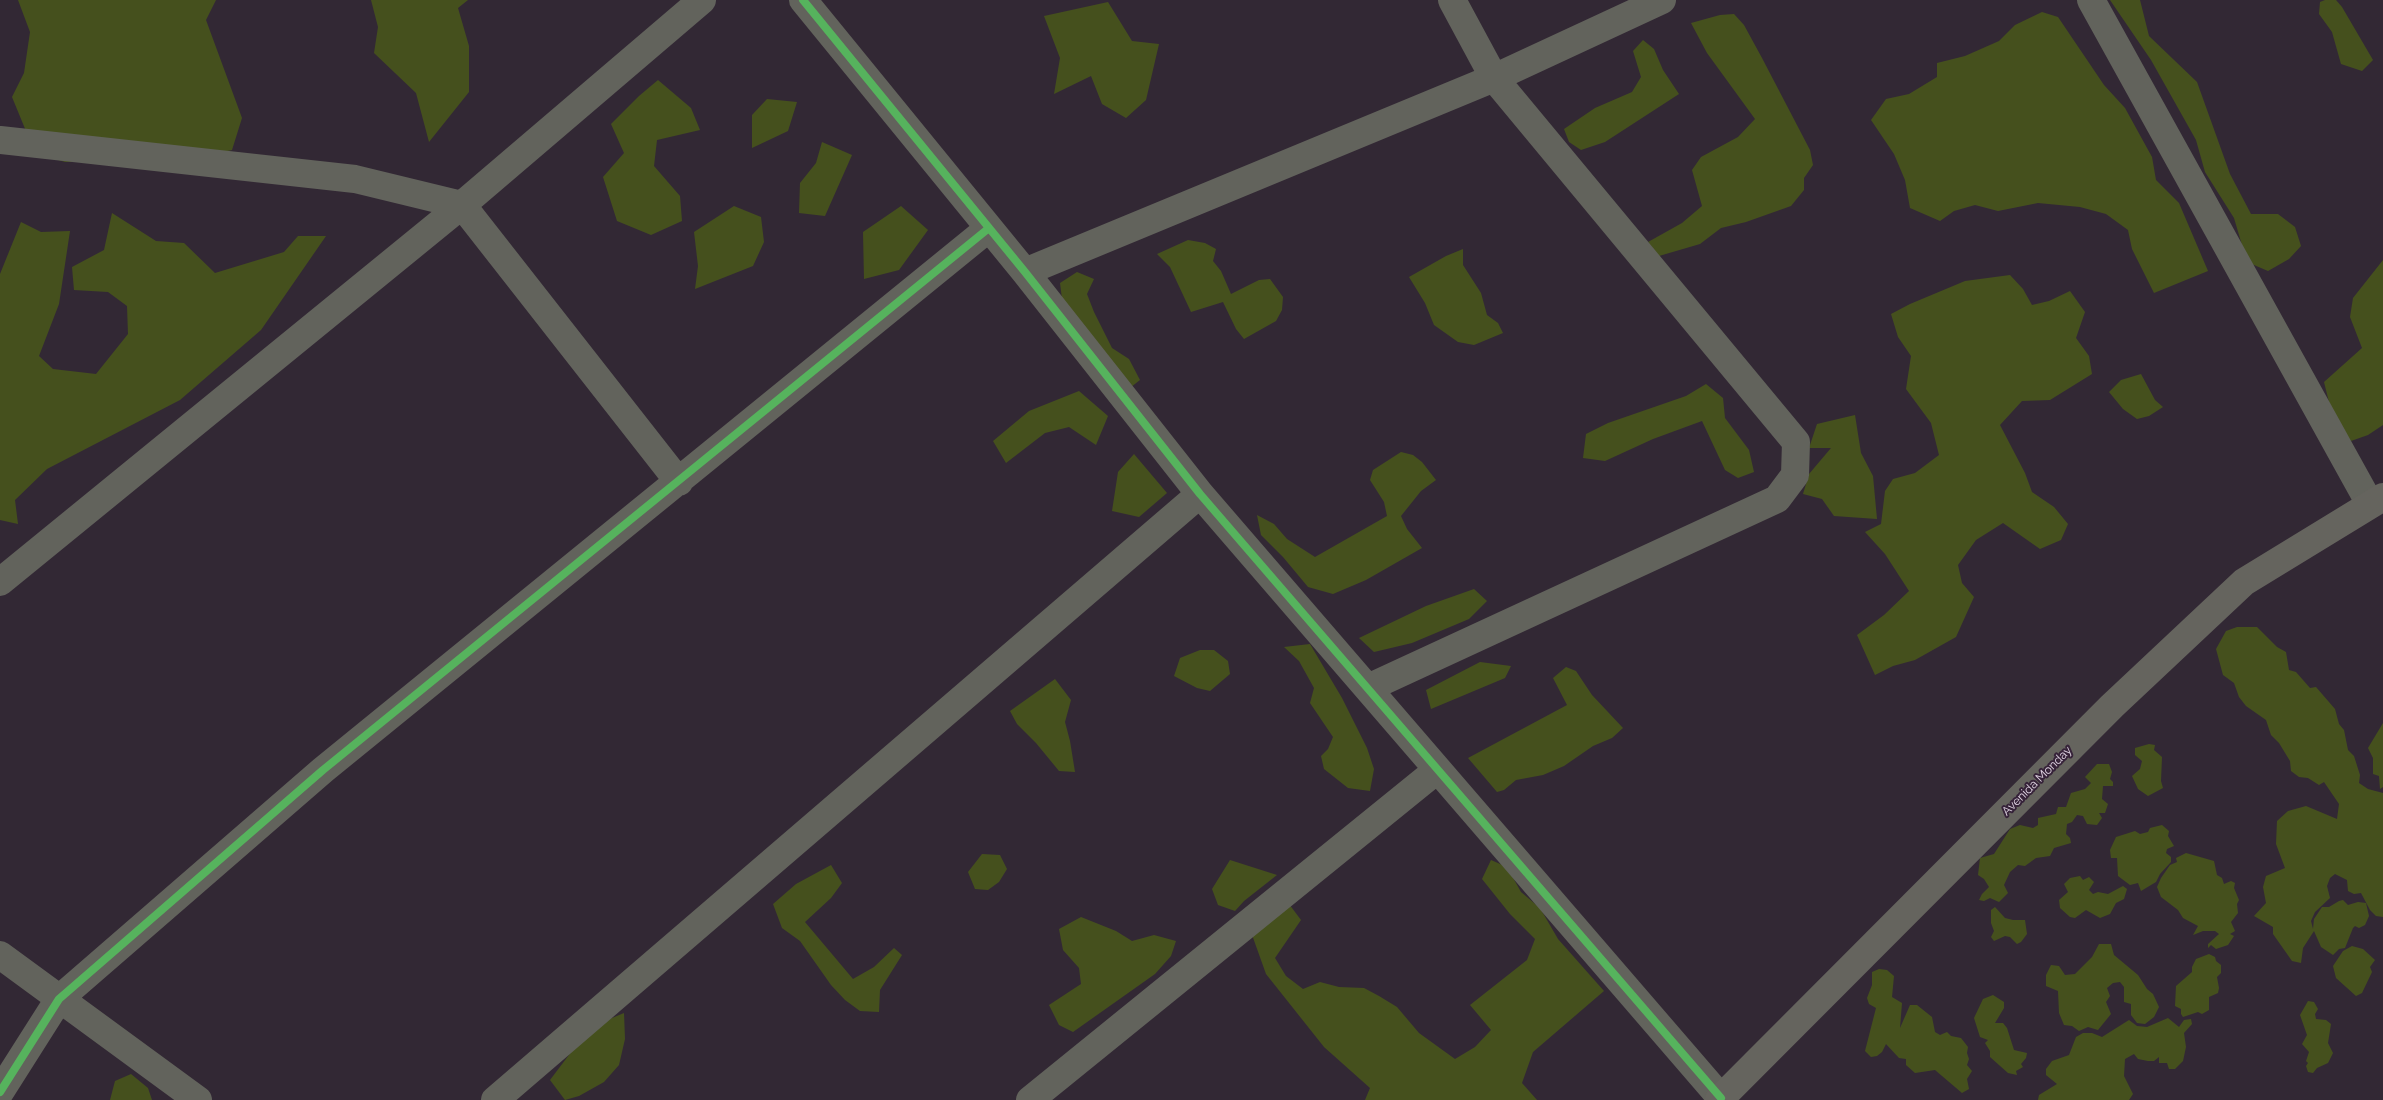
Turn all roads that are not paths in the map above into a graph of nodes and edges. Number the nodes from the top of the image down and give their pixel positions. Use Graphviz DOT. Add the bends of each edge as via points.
graph roads {
  1 [pos="702,0"];
  2 [pos="803,0"];
  3 [pos="1452,0"];
  4 [pos="1662,0"];
  5 [pos="2091,0"];
  6 [pos="1494,78"];
  7 [pos="0,140"];
  8 [pos="462,205"];
  9 [pos="989,228"];
  10 [pos="1025,272"];
  11 [pos="679,482"];
  12 [pos="1200,494"];
  13 [pos="2376,500"];
  14 [pos="0,582"];
  15 [pos="1368,688"];
  16 [pos="1436,770"];
  17 [pos="0,955"];
  18 [pos="59,999"];
  19 [pos="0,1092"];
  20 [pos="1720,1099"];
  21 [pos="198,1100"];
  22 [pos="495,1100"];
  23 [pos="1030,1100"];
  1 -- 8 [label="street"];
  2 -- 9 [label="street"];
  3 -- 6 [label="street"];
  4 -- 6 [label="street"];
  5 -- 13 [label="street"];
  6 -- 10 [label="street"];
  6 -- 15 [label="street" via="1796,442 1795,475 1777,499"];
  7 -- 8 [label="street" via="355,179"];
  8 -- 11 [label="street"];
  8 -- 14 [label="street"];
  9 -- 10 [label="street"];
  9 -- 11 [label="street"];
  10 -- 12 [label="street"];
  11 -- 18 [label="street" via="323,770"];
  12 -- 15 [label="street"];
  12 -- 22 [label="street"];
  13 -- 20 [label="main road, Avenida Monday" via="2244,582 2112,706"];
  15 -- 16 [label="street"];
  16 -- 20 [label="street"];
  16 -- 23 [label="street"];
  17 -- 18 [label="street"];
  18 -- 19 [label="street"];
  18 -- 21 [label="street"];
}
